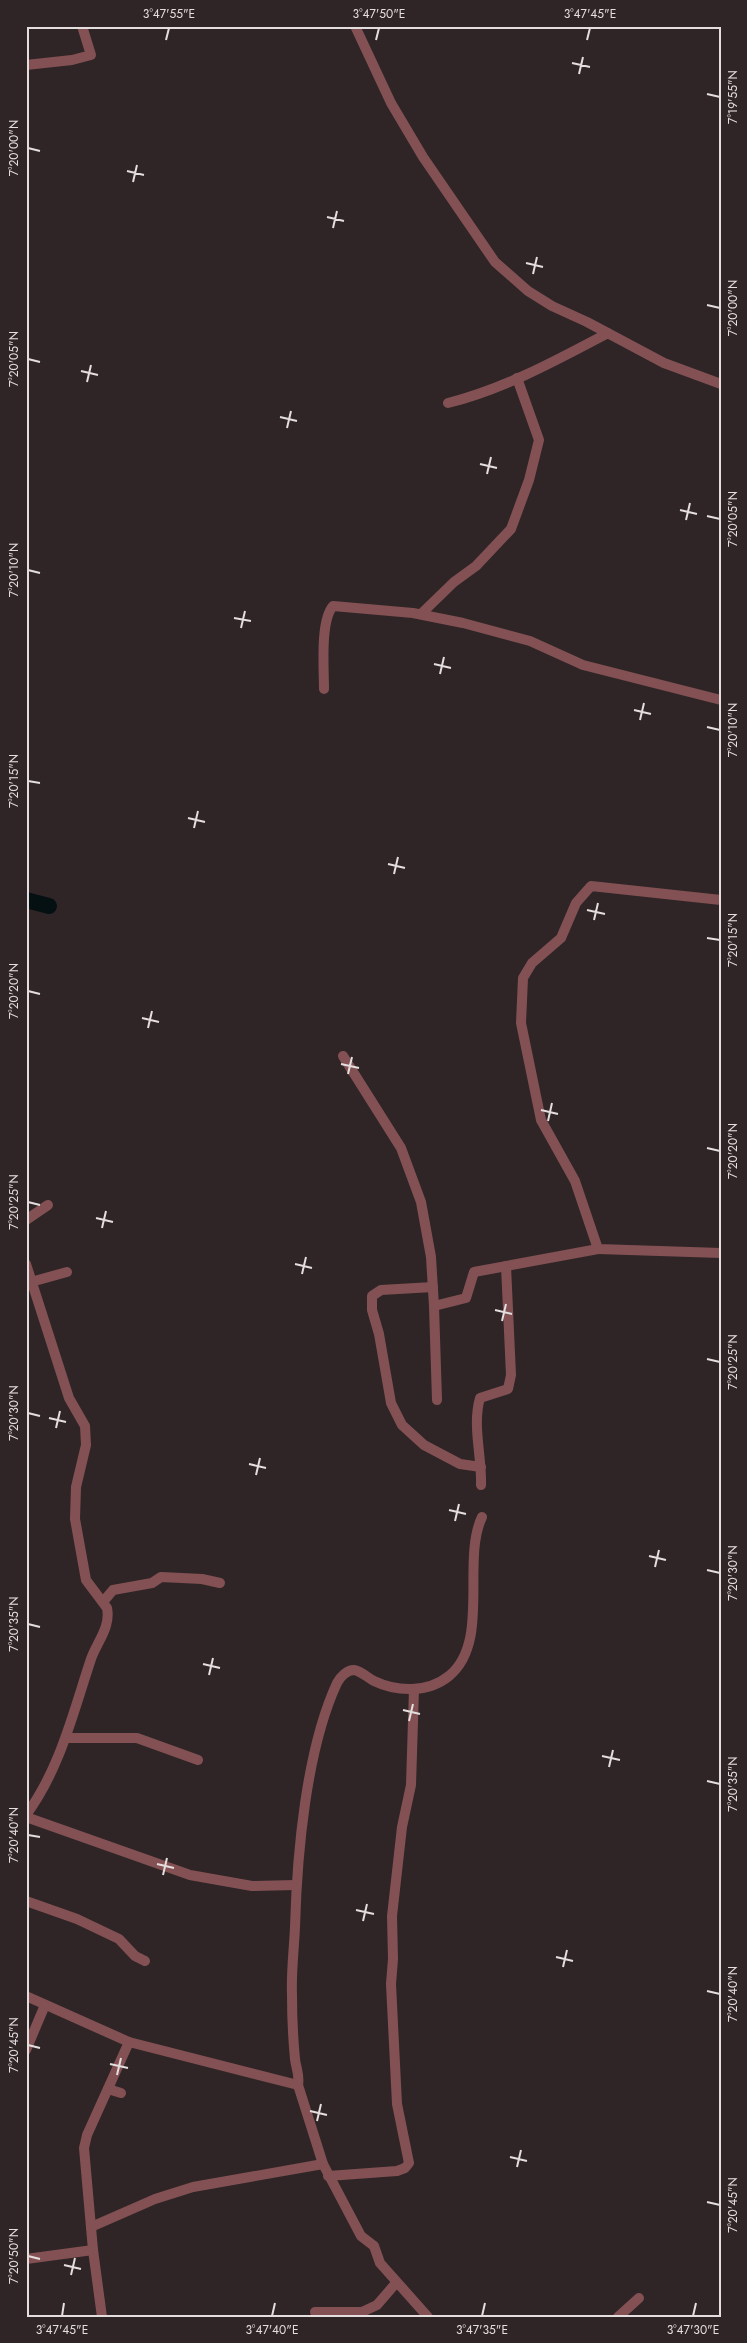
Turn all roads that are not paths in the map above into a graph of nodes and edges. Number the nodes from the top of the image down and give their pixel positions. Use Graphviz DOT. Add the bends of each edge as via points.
graph roads {
  1 [pos="82,26"];
  2 [pos="355,26"];
  3 [pos="26,65"];
  4 [pos="608,333"];
  5 [pos="517,378"];
  6 [pos="721,384"];
  7 [pos="448,403"];
  8 [pos="421,614"];
  9 [pos="324,690"];
  10 [pos="721,700"];
  11 [pos="721,900"];
  12 [pos="343,1056"];
  13 [pos="48,1205"];
  14 [pos="26,1220"];
  15 [pos="598,1249"];
  16 [pos="721,1252"];
  17 [pos="26,1264"];
  18 [pos="506,1266"];
  19 [pos="67,1272"];
  20 [pos="31,1282"];
  21 [pos="433,1287"];
  22 [pos="434,1306"];
  23 [pos="437,1400"];
  24 [pos="481,1467"];
  25 [pos="481,1485"];
  26 [pos="482,1518"];
  27 [pos="220,1583"];
  28 [pos="102,1602"];
  29 [pos="414,1689"];
  30 [pos="66,1738"];
  31 [pos="198,1760"];
  32 [pos="26,1816"];
  33 [pos="295,1885"];
  34 [pos="26,1901"];
  35 [pos="145,1962"];
  36 [pos="26,1996"];
  37 [pos="45,2005"];
  38 [pos="129,2042"];
  39 [pos="26,2050"];
  40 [pos="298,2085"];
  41 [pos="108,2089"];
  42 [pos="122,2093"];
  43 [pos="323,2164"];
  44 [pos="328,2176"];
  45 [pos="91,2227"];
  46 [pos="93,2250"];
  47 [pos="26,2259"];
  48 [pos="396,2283"];
  49 [pos="639,2298"];
  50 [pos="315,2312"];
  51 [pos="102,2317"];
  52 [pos="428,2317"];
  53 [pos="618,2317"];
  1 -- 3 [label="street" via="91,55"];
  2 -- 4 [label="street" via="391,103 423,157 494,262 528,291 552,306"];
  4 -- 5 [label="street"];
  4 -- 6 [label="street" via="664,363"];
  5 -- 7 [label="street" via="464,400"];
  5 -- 8 [label="street" via="539,440 511,529 476,566"];
  8 -- 9 [label="street" via="334,606 329,611 324,640"];
  8 -- 10 [label="street" via="530,641 583,665"];
  11 -- 15 [label="street" via="591,886 576,903 561,938 532,963 523,978 521,1023 541,1120 575,1181"];
  12 -- 21 [label="street" via="401,1148 421,1202"];
  13 -- 14 [label="street"];
  15 -- 16 [label="street"];
  15 -- 18 [label="street"];
  17 -- 20 [label="street"];
  18 -- 22 [label="street" via="474,1272 466,1298"];
  18 -- 24 [label="street" via="511,1375 508,1389 480,1398 477,1417"];
  19 -- 20 [label="street"];
  20 -- 28 [label="street" via="69,1398 85,1426 86,1445 76,1487 75,1519 86,1580"];
  21 -- 22 [label="street"];
  21 -- 24 [label="street" via="381,1290 372,1296 372,1310 392,1403 402,1425 424,1444 460,1464"];
  22 -- 23 [label="street"];
  24 -- 25 [label="street"];
  26 -- 29 [label="street" via="473,1555 473,1623 464,1657 449,1676 426,1688"];
  27 -- 28 [label="street" via="202,1578 160,1577 152,1583 113,1590"];
  28 -- 30 [label="street" via="107,1608 108,1619 92,1656"];
  29 -- 33 [label="street" via="384,1684 356,1670 348,1671 338,1680 316,1752"];
  29 -- 44 [label="street" via="411,1785 401,1834 392,1916 391,1984 397,2104 409,2164 397,2171"];
  30 -- 31 [label="street" via="137,1738"];
  30 -- 32 [label="street" via="48,1780"];
  32 -- 33 [label="street" via="190,1875 252,1886"];
  33 -- 40 [label="street" via="291,1962 292,2028 300,2079"];
  34 -- 35 [label="street" via="77,1919 119,1939"];
  36 -- 37 [label="street"];
  37 -- 38 [label="street"];
  37 -- 39 [label="street"];
  38 -- 40 [label="street"];
  38 -- 41 [label="street"];
  40 -- 43 [label="street"];
  41 -- 42 [label="street"];
  41 -- 45 [label="street" via="84,2148"];
  43 -- 44 [label="street"];
  43 -- 45 [label="street" via="193,2187 155,2199"];
  44 -- 48 [label="street" via="361,2236 374,2246 380,2263"];
  45 -- 46 [label="street"];
  46 -- 47 [label="street"];
  46 -- 51 [label="street"];
  48 -- 50 [label="street" via="377,2305 362,2312"];
  48 -- 52 [label="street"];
  49 -- 53 [label="street"];
}
